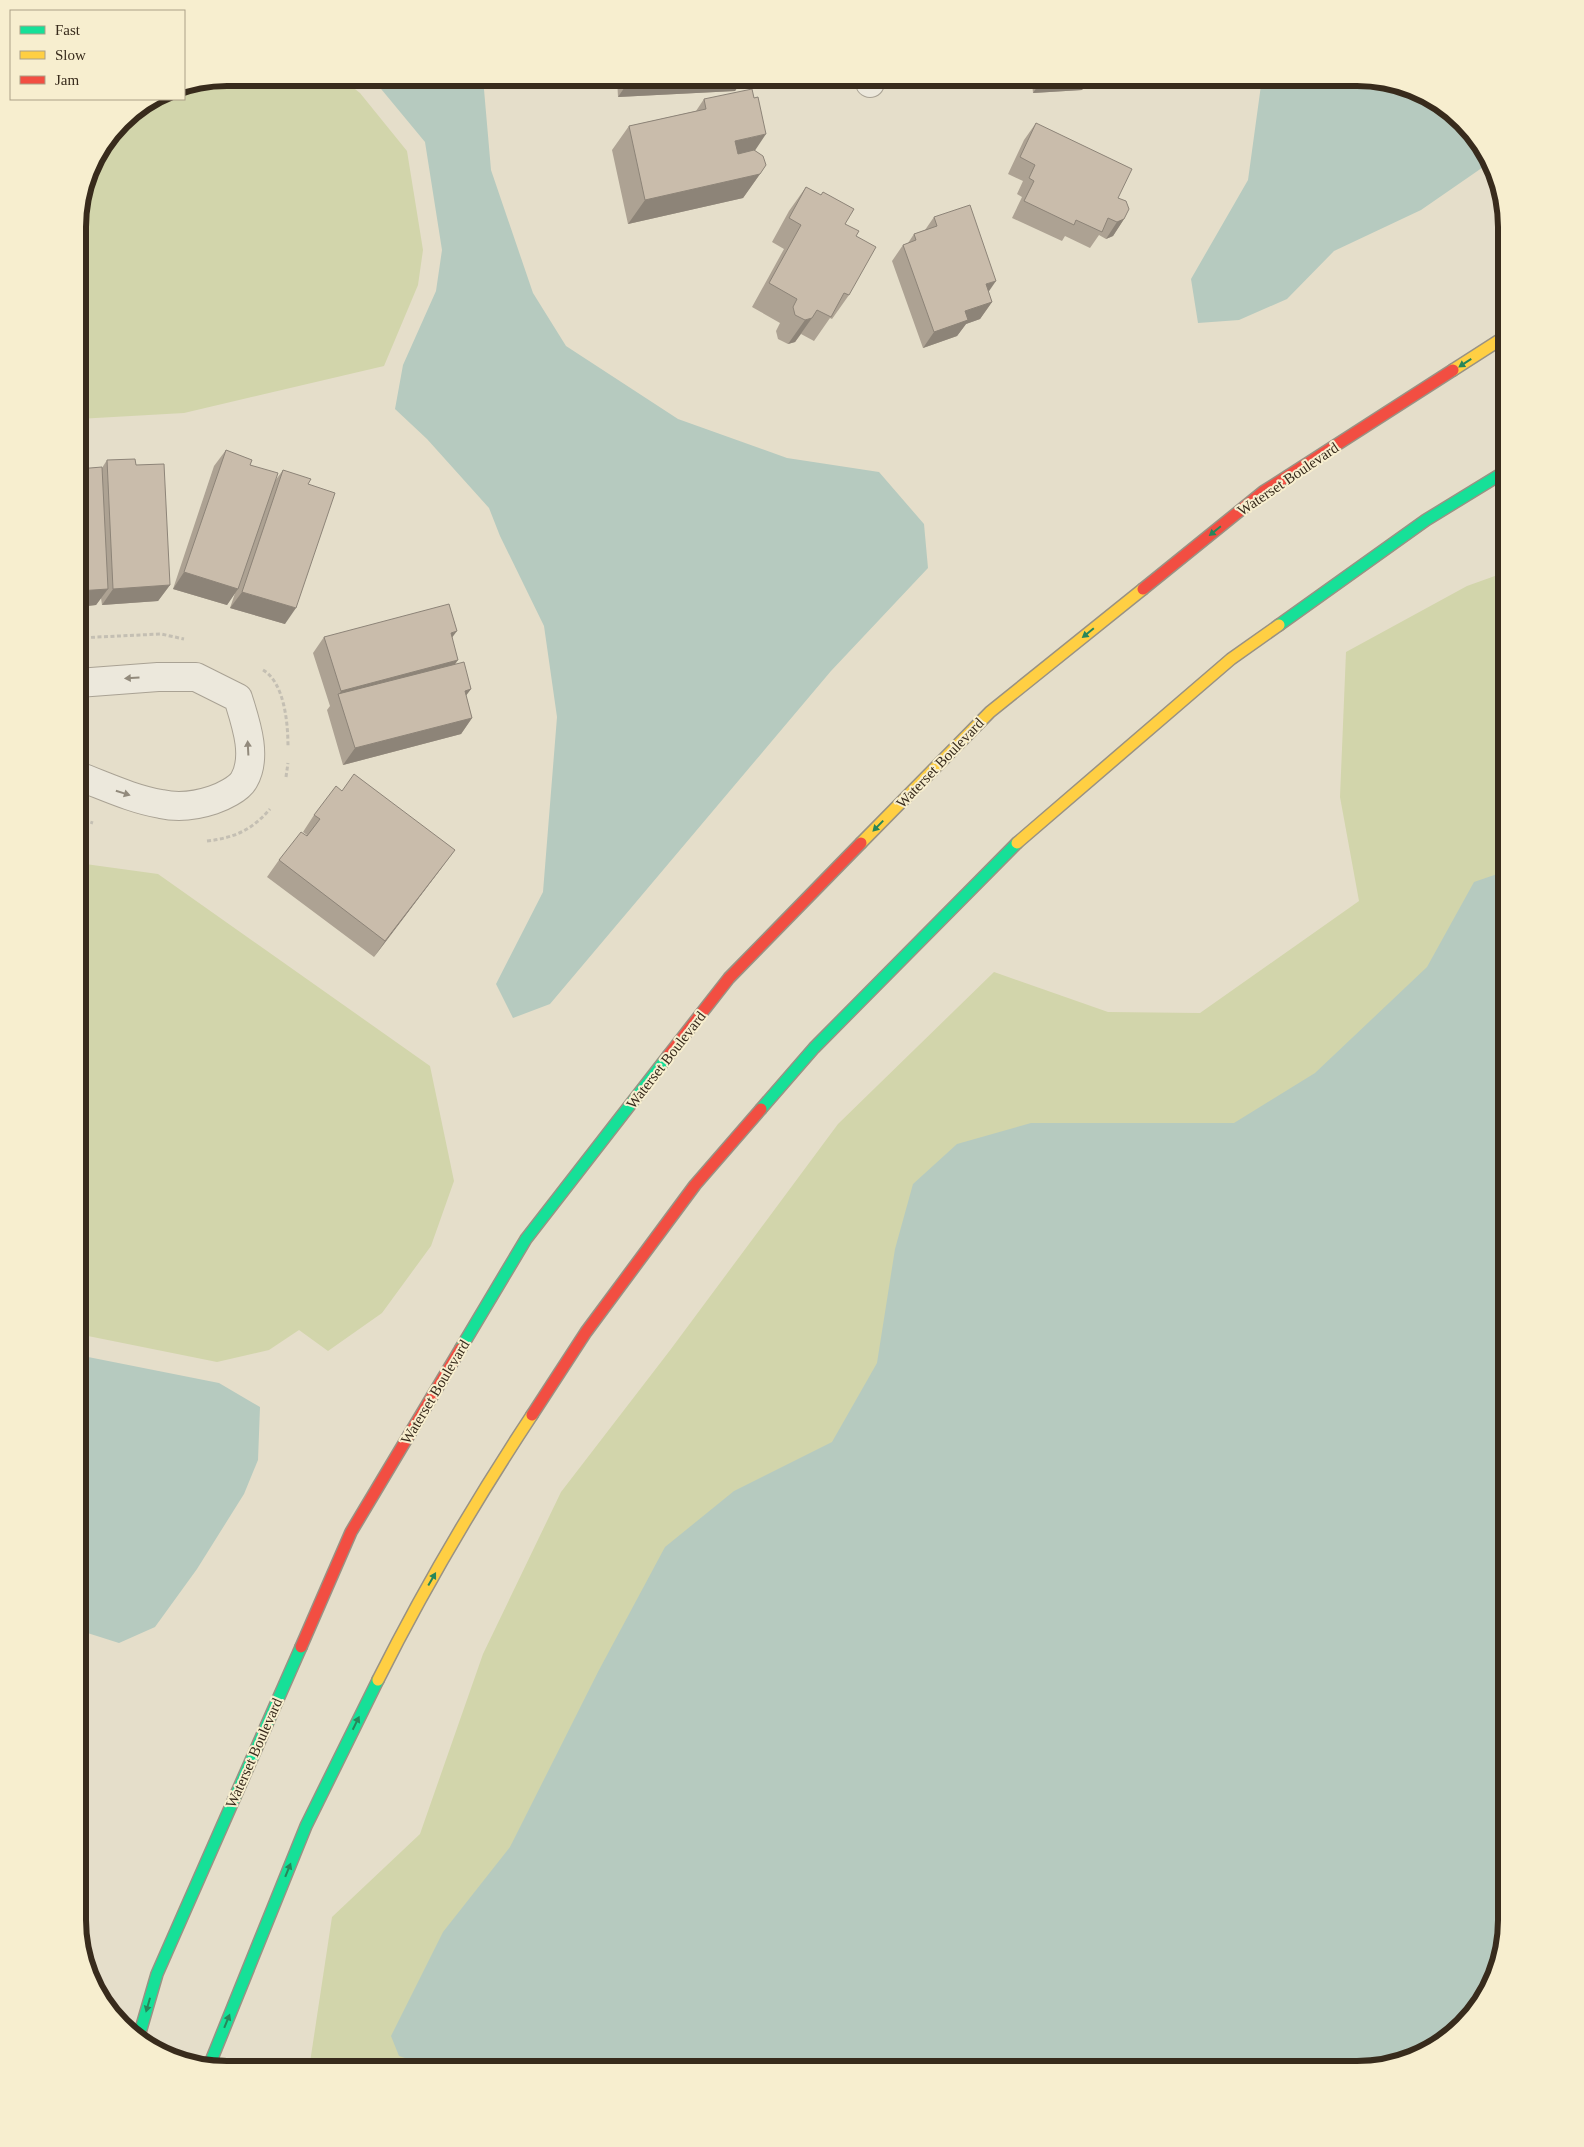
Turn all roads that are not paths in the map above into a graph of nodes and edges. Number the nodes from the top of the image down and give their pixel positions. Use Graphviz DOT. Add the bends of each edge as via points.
graph roads {
  1 [pos="1498,341"];
  2 [pos="1498,477"];
  3 [pos="87,682"];
  4 [pos="87,779"];
  5 [pos="140,2031"];
  6 [pos="212,2059"];
  1 -- 5 [label="street, Waterset Boulevard, one-way" via="1263,492 990,712 729,978 526,1239 351,1532 157,1974"];
  6 -- 2 [label="street, one-way" via="306,1826 409,1618 493,1474 586,1332 695,1185 814,1048 1016,844 1231,659 1426,520"];
  4 -- 3 [label="street, one-way" via="161,804 193,807 223,796 244,780 249,760 248,729 238,698 196,677"];
}
